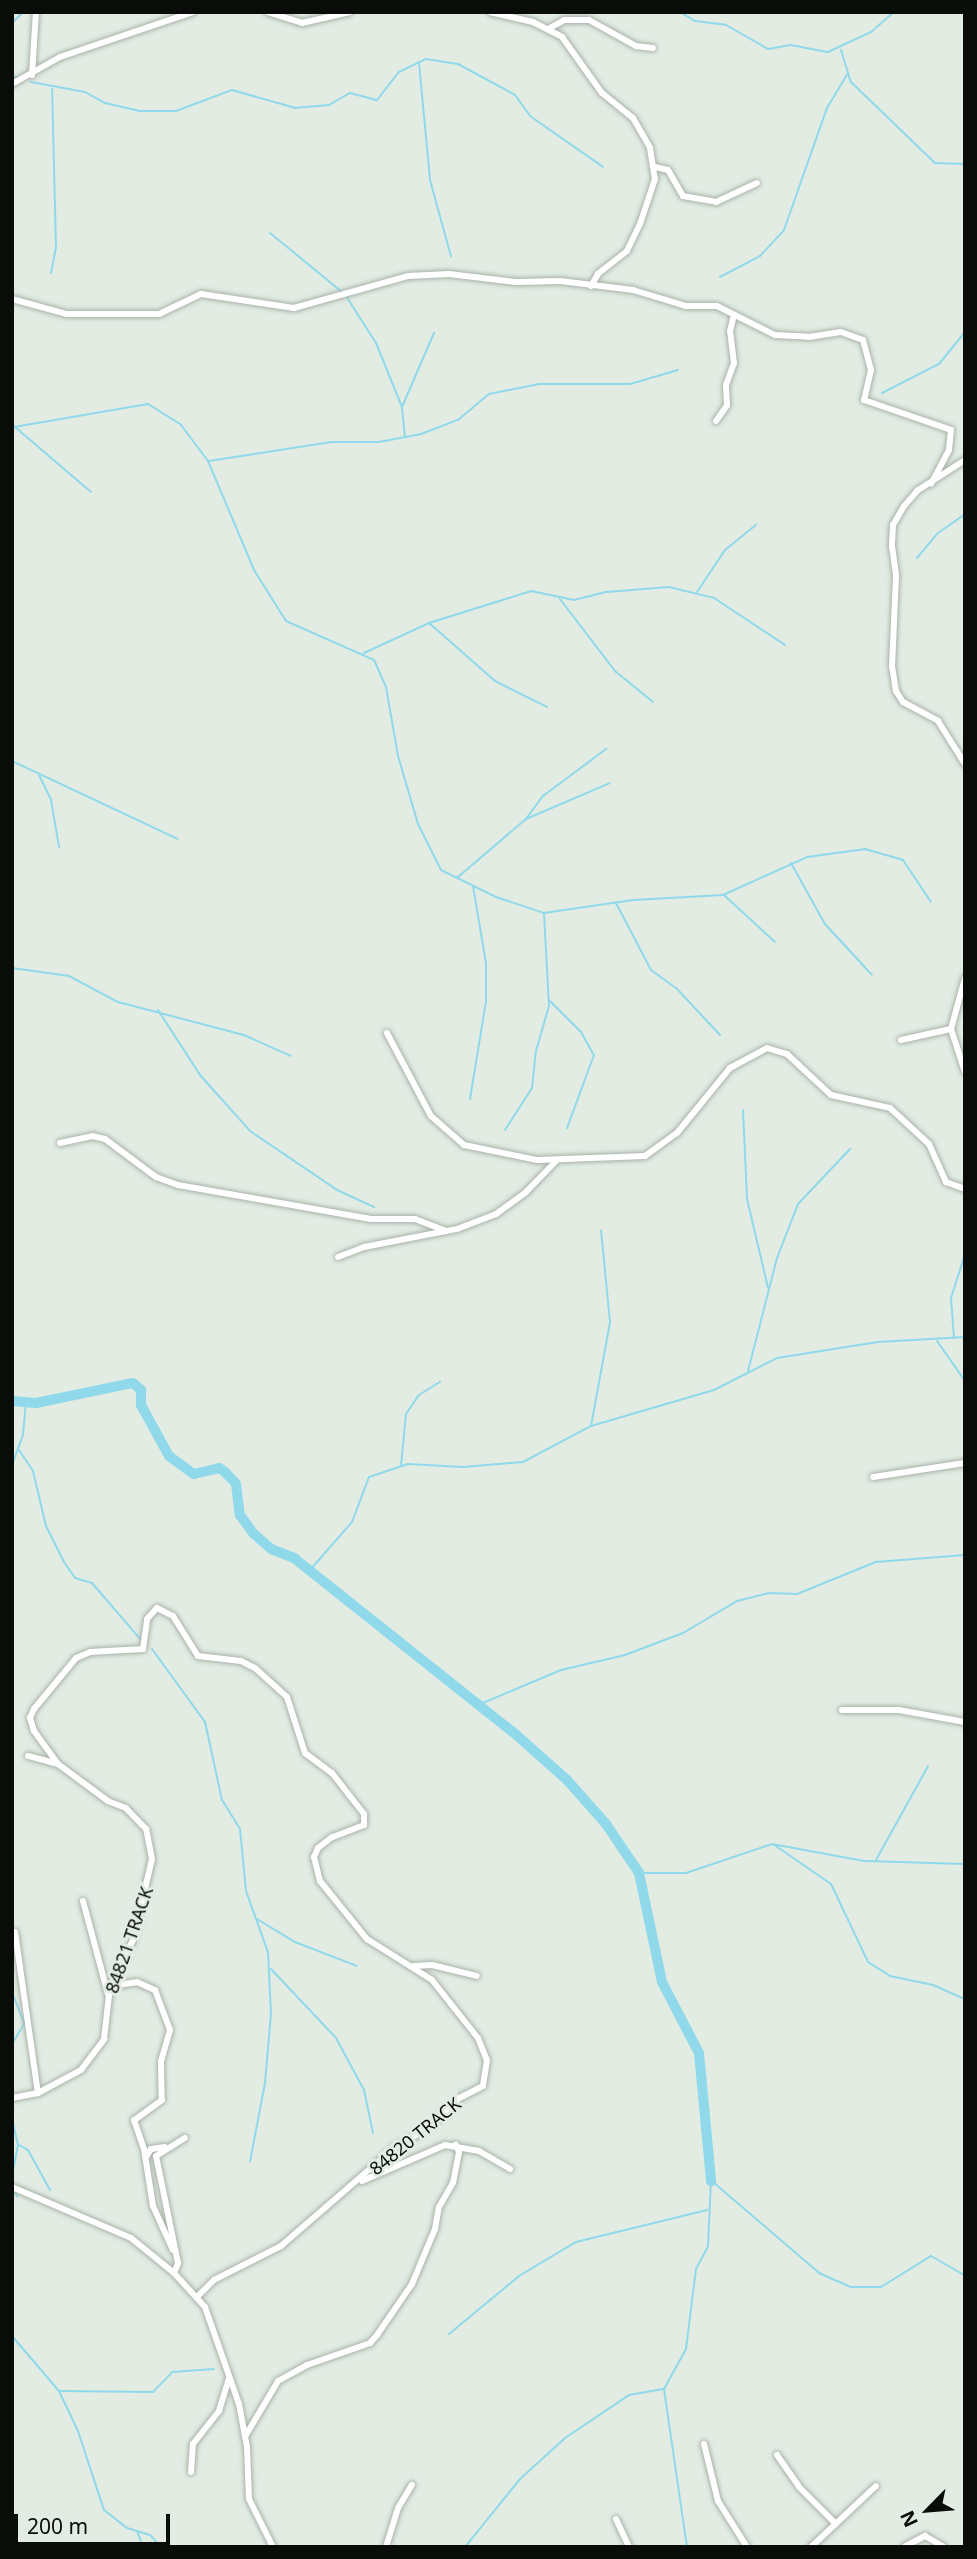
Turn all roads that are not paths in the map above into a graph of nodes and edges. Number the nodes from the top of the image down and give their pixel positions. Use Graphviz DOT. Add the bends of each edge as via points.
graph roads {
  1 [pos="36,12"];
  2 [pos="193,12"];
  3 [pos="267,12"];
  4 [pos="350,12"];
  5 [pos="490,12"];
  6 [pos="548,29"];
  7 [pos="653,48"];
  8 [pos="32,75"];
  9 [pos="12,84"];
  10 [pos="655,167"];
  11 [pos="757,183"];
  12 [pos="592,286"];
  13 [pos="12,299"];
  14 [pos="734,315"];
  15 [pos="716,421"];
  16 [pos="965,460"];
  17 [pos="931,484"];
  18 [pos="965,764"];
  19 [pos="965,978"];
  20 [pos="951,1029"];
  21 [pos="387,1033"];
  22 [pos="901,1040"];
  23 [pos="965,1072"];
  24 [pos="60,1143"];
  25 [pos="556,1161"];
  26 [pos="965,1189"];
  27 [pos="446,1231"];
  28 [pos="338,1257"];
  29 [pos="965,1463"];
  30 [pos="873,1477"];
  31 [pos="842,1710"];
  32 [pos="965,1722"];
  33 [pos="28,1756"];
  34 [pos="58,1764"];
  35 [pos="83,1901"];
  36 [pos="15,1932"];
  37 [pos="414,1966"];
  38 [pos="477,1976"];
  39 [pos="110,1986"];
  40 [pos="108,1995"];
  41 [pos="38,2093"];
  42 [pos="12,2098"];
  43 [pos="185,2138"];
  44 [pos="456,2145"];
  45 [pos="167,2147"];
  46 [pos="146,2157"];
  47 [pos="510,2169"];
  48 [pos="357,2182"];
  49 [pos="12,2187"];
  50 [pos="173,2250"];
  51 [pos="174,2273"];
  52 [pos="197,2297"];
  53 [pos="229,2378"];
  54 [pos="246,2435"];
  55 [pos="704,2444"];
  56 [pos="777,2455"];
  57 [pos="191,2472"];
  58 [pos="412,2485"];
  59 [pos="876,2486"];
  60 [pos="615,2519"];
  61 [pos="836,2524"];
  62 [pos="273,2547"];
  63 [pos="386,2547"];
  64 [pos="629,2547"];
  65 [pos="747,2547"];
  66 [pos="811,2547"];
  67 [pos="904,2547"];
  68 [pos="944,2547"];
  1 -- 8 [label="street"];
  2 -- 8 [label="street" via="60,57"];
  3 -- 4 [label="street" via="302,23"];
  5 -- 6 [label="street"];
  6 -- 7 [label="street" via="564,20 589,20 636,46"];
  6 -- 10 [label="street" via="569,44 603,93 640,127"];
  8 -- 9 [label="street"];
  10 -- 11 [label="street" via="668,170 683,196 716,202"];
  10 -- 12 [label="street" via="652,190 632,242 598,274"];
  12 -- 13 [label="street" via="439,274 408,276 294,309 201,294 167,313 148,316 57,313"];
  12 -- 14 [label="street" via="633,290 687,306 717,306"];
  14 -- 15 [label="street" via="730,331 734,363 726,385 727,405"];
  14 -- 17 [label="street" via="775,335 841,332 863,340 871,370 864,400 951,430 948,450"];
  16 -- 17 [label="street"];
  17 -- 18 [label="street" via="918,490 893,526 892,666 899,697 937,721"];
  19 -- 20 [label="street"];
  20 -- 22 [label="street"];
  20 -- 23 [label="street"];
  21 -- 25 [label="street" via="431,1116 456,1140 524,1158"];
  24 -- 27 [label="street" via="92,1136 105,1139 156,1177 178,1185 371,1219 415,1219"];
  25 -- 26 [label="street" via="650,1154 677,1133 730,1068 767,1048 787,1054 831,1095 890,1108 929,1144 946,1182"];
  25 -- 27 [label="street" via="507,1208"];
  27 -- 28 [label="street"];
  29 -- 30 [label="street"];
  31 -- 32 [label="street" via="898,1710"];
  33 -- 34 [label="street, 84821 TRACK"];
  34 -- 37 [label="street, 84820 TRACK" via="34,1731 30,1718 34,1709 82,1654 143,1649 147,1619 157,1608 173,1616 198,1656 241,1661 282,1689 305,1753 332,1773 365,1814 364,1825 332,1837 318,1848 314,1857 320,1881 357,1930"];
  34 -- 39 [label="street, 84821 TRACK" via="134,1815 152,1846 148,1890 133,1940"];
  35 -- 40 [label="street"];
  36 -- 41 [label="street"];
  37 -- 38 [label="street" via="432,1965"];
  37 -- 48 [label="street, 84820 TRACK" via="439,1987 478,2038 487,2060 487,2080 447,2107 430,2127 394,2148"];
  39 -- 40 [label="street, 84821 TRACK"];
  39 -- 46 [label="street" via="137,1982 160,1996 170,2036 162,2053 159,2106 134,2120"];
  40 -- 41 [label="street, 84821 TRACK" via="104,2039 88,2062"];
  41 -- 42 [label="street, 84821 TRACK"];
  43 -- 45 [label="street"];
  44 -- 47 [label="street" via="493,2157"];
  44 -- 48 [label="street" via="436,2147"];
  44 -- 54 [label="street" via="459,2152 453,2183 439,2207 435,2229 412,2284 377,2335 370,2343 307,2365 278,2381"];
  45 -- 46 [label="street" via="151,2149"];
  45 -- 50 [label="street" via="155,2162"];
  46 -- 50 [label="street" via="153,2206"];
  48 -- 52 [label="street, 84820 TRACK" via="264,2258 215,2280"];
  49 -- 51 [label="street" via="112,2227"];
  50 -- 51 [label="street" via="178,2263"];
  51 -- 52 [label="street"];
  52 -- 53 [label="street" via="215,2327"];
  53 -- 54 [label="street"];
  53 -- 57 [label="street" via="219,2412 193,2444"];
  54 -- 62 [label="street" via="249,2499"];
  55 -- 65 [label="street" via="718,2501"];
  56 -- 61 [label="street" via="799,2487"];
  58 -- 63 [label="street" via="397,2508"];
  59 -- 61 [label="street"];
  60 -- 64 [label="street"];
  61 -- 66 [label="street"];
  67 -- 68 [label="street" via="925,2536"];
}
